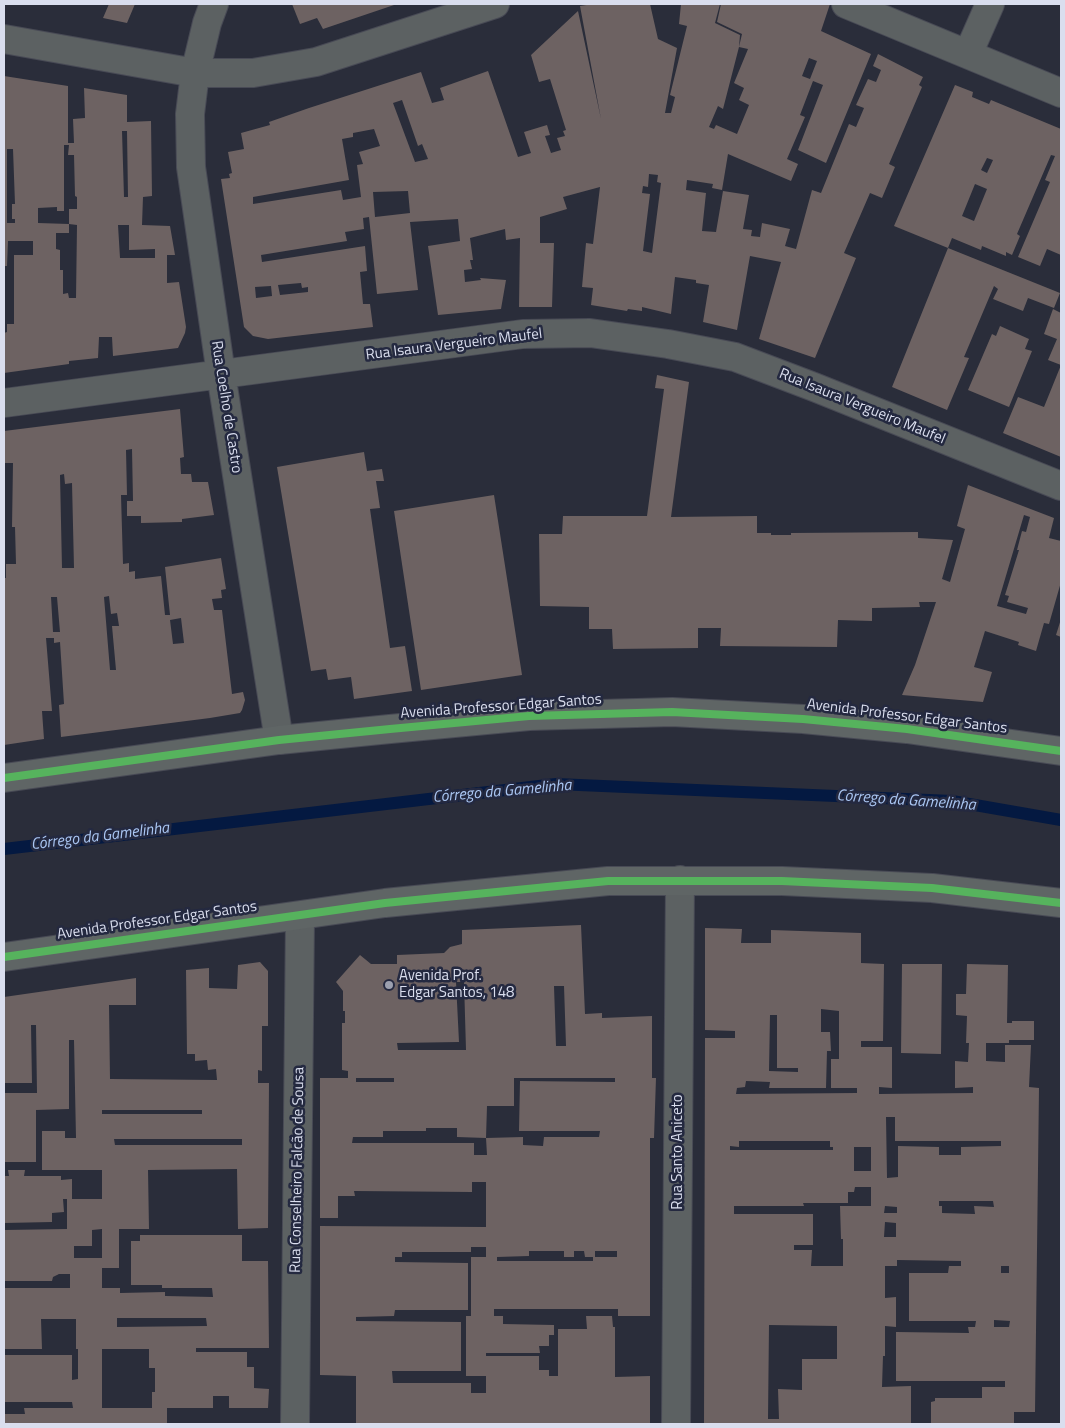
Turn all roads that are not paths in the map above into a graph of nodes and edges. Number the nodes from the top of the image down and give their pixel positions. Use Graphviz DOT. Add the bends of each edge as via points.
graph roads {
  1 [pos="214,4"];
  2 [pos="495,4"];
  3 [pos="846,4"];
  4 [pos="990,4"];
  5 [pos="4,39"];
  6 [pos="968,54"];
  7 [pos="195,73"];
  8 [pos="1061,93"];
  9 [pos="221,374"];
  10 [pos="4,403"];
  11 [pos="1061,486"];
  12 [pos="278,740"];
  13 [pos="1061,751"];
  14 [pos="4,778"];
  15 [pos="680,880"];
  16 [pos="1061,903"];
  17 [pos="300,916"];
  18 [pos="4,957"];
  19 [pos="296,1424"];
  20 [pos="676,1424"];
  1 -- 7 [label="street, Rua Coelho de Castro"];
  2 -- 7 [label="street" via="316,62 253,73"];
  3 -- 6 [label="street"];
  4 -- 6 [label="street"];
  5 -- 7 [label="street"];
  6 -- 8 [label="street"];
  7 -- 9 [label="street, Rua Coelho de Castro" via="190,114 192,167"];
  9 -- 10 [label="street, Rua Isaura Vergueiro Maufel"];
  9 -- 11 [label="street, Rua Isaura Vergueiro Maufel" via="523,334 590,333 735,357"];
  9 -- 12 [label="street, Rua Coelho de Castro"];
  12 -- 13 [label="main road, Avenida Professor Edgar Santos" via="529,716 672,712 907,728"];
  12 -- 14 [label="main road, Avenida Professor Edgar Santos"];
  15 -- 16 [label="main road, Avenida Professor Edgar Santos" via="932,888"];
  15 -- 17 [label="main road, Avenida Professor Edgar Santos" via="608,881 385,903"];
  15 -- 20 [label="street, Rua Santo Aniceto"];
  17 -- 18 [label="main road, Avenida Professor Edgar Santos"];
  17 -- 19 [label="street, Rua Conselheiro Falcão de Sousa"];
}
